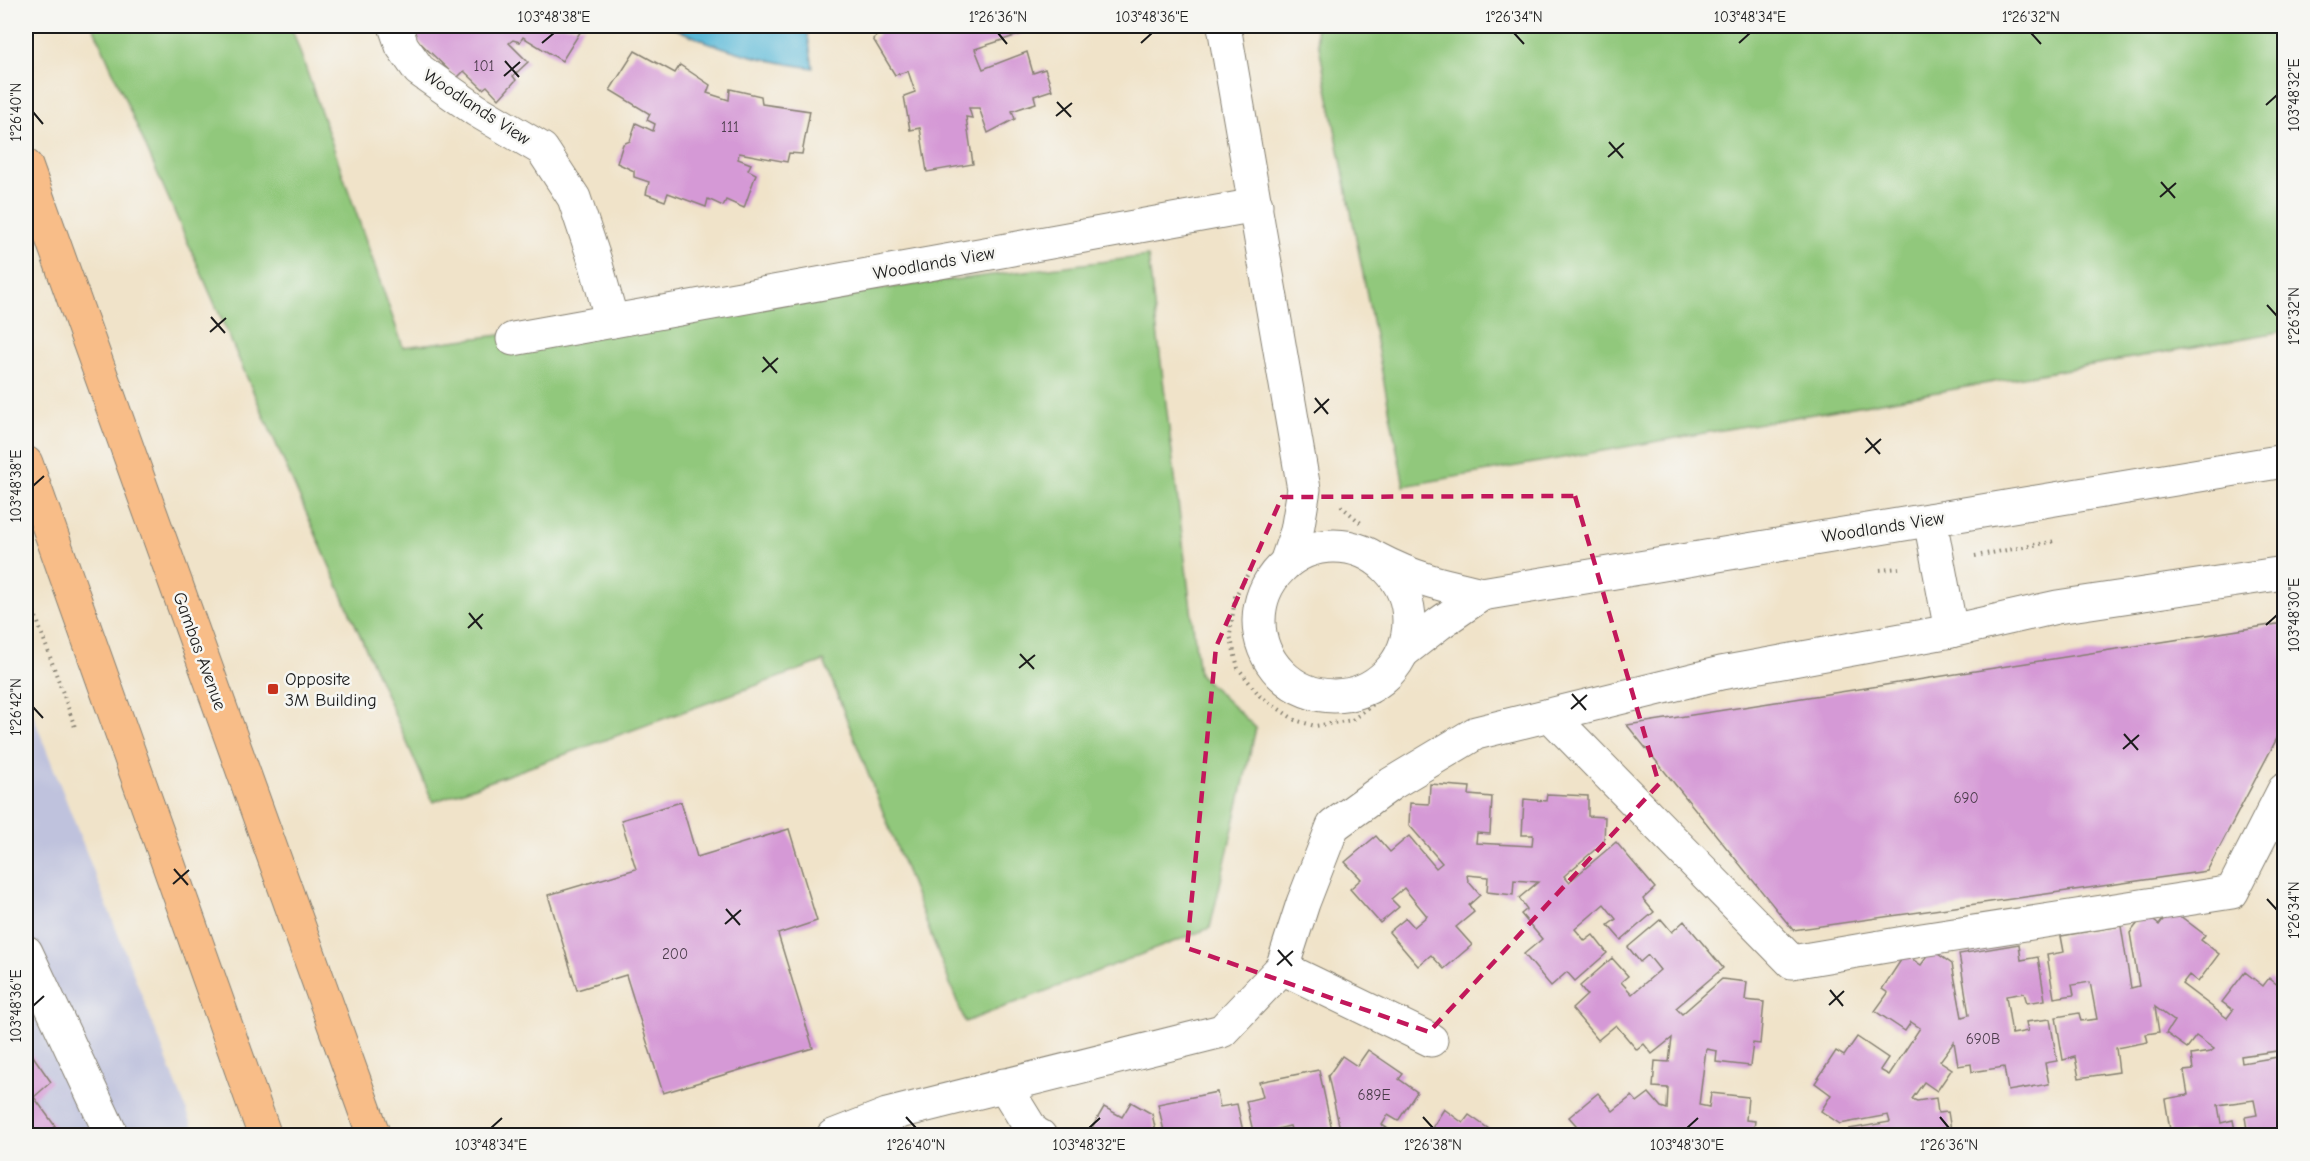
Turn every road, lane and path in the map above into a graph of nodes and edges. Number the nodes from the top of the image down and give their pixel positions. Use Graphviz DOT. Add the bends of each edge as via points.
graph roads {
  1 [pos="395,26"];
  2 [pos="1224,26"];
  3 [pos="26,166"];
  4 [pos="1256,205"];
  5 [pos="612,321"];
  6 [pos="513,339"];
  7 [pos="2284,461"];
  8 [pos="26,463"];
  9 [pos="1304,489"];
  10 [pos="1339,505"];
  11 [pos="1930,520"];
  12 [pos="1354,535"];
  13 [pos="2065,540"];
  14 [pos="1377,558"];
  15 [pos="1255,560"];
  16 [pos="1287,560"];
  17 [pos="1938,563"];
  18 [pos="1880,570"];
  19 [pos="2284,573"];
  20 [pos="1482,594"];
  21 [pos="1951,631"];
  22 [pos="1404,651"];
  23 [pos="1395,683"];
  24 [pos="1550,714"];
  25 [pos="2284,790"];
  26 [pos="26,952"];
  27 [pos="1282,969"];
  28 [pos="1431,1040"];
  29 [pos="1004,1085"];
  30 [pos="112,1136"];
  31 [pos="265,1136"];
  32 [pos="374,1136"];
  33 [pos="833,1136"];
  34 [pos="1040,1136"];
  1 -- 5 [label="street, Woodlands View" via="402,46 419,70 542,149 574,198"];
  2 -- 4 [label="street, Woodlands View"];
  3 -- 32 [label="main road, Gambas Avenue"];
  4 -- 5 [label="street, Woodlands View"];
  4 -- 9 [label="street, Woodlands View"];
  5 -- 6 [label="street, Woodlands View"];
  7 -- 11 [label="street, Woodlands View"];
  8 -- 31 [label="main road"];
  9 -- 12 [label="street, Woodlands View" via="1325,522"];
  9 -- 16 [label="street, Woodlands View"];
  10 -- 12 [label="path"];
  11 -- 17 [label="street"];
  11 -- 20 [label="street, Woodlands View"];
  12 -- 14 [label="street, Woodlands View"];
  12 -- 16 [label="street, Woodlands View"];
  13 -- 17 [label="path"];
  14 -- 20 [label="street, Woodlands View" via="1406,574"];
  14 -- 22 [label="street, Woodlands View" via="1397,579 1408,606 1410,620"];
  15 -- 23 [label="path" via="1235,597 1230,635 1238,668 1260,696 1296,720 1315,726 1352,720"];
  16 -- 22 [label="street, Woodlands View" via="1266,586 1258,611 1258,632 1267,658 1296,687 1343,697 1368,689 1385,678"];
  17 -- 18 [label="path"];
  17 -- 21 [label="street"];
  19 -- 21 [label="street" via="2057,607"];
  20 -- 22 [label="street, Woodlands View"];
  21 -- 24 [label="street" via="1721,673"];
  24 -- 25 [label="street" via="1792,962 2232,892"];
  24 -- 27 [label="street" via="1476,733 1391,784 1333,826"];
  26 -- 30 [label="street"];
  27 -- 28 [label="street"];
  27 -- 29 [label="street" via="1222,1031"];
  29 -- 33 [label="street" via="887,1115"];
  29 -- 34 [label="street"];
}
